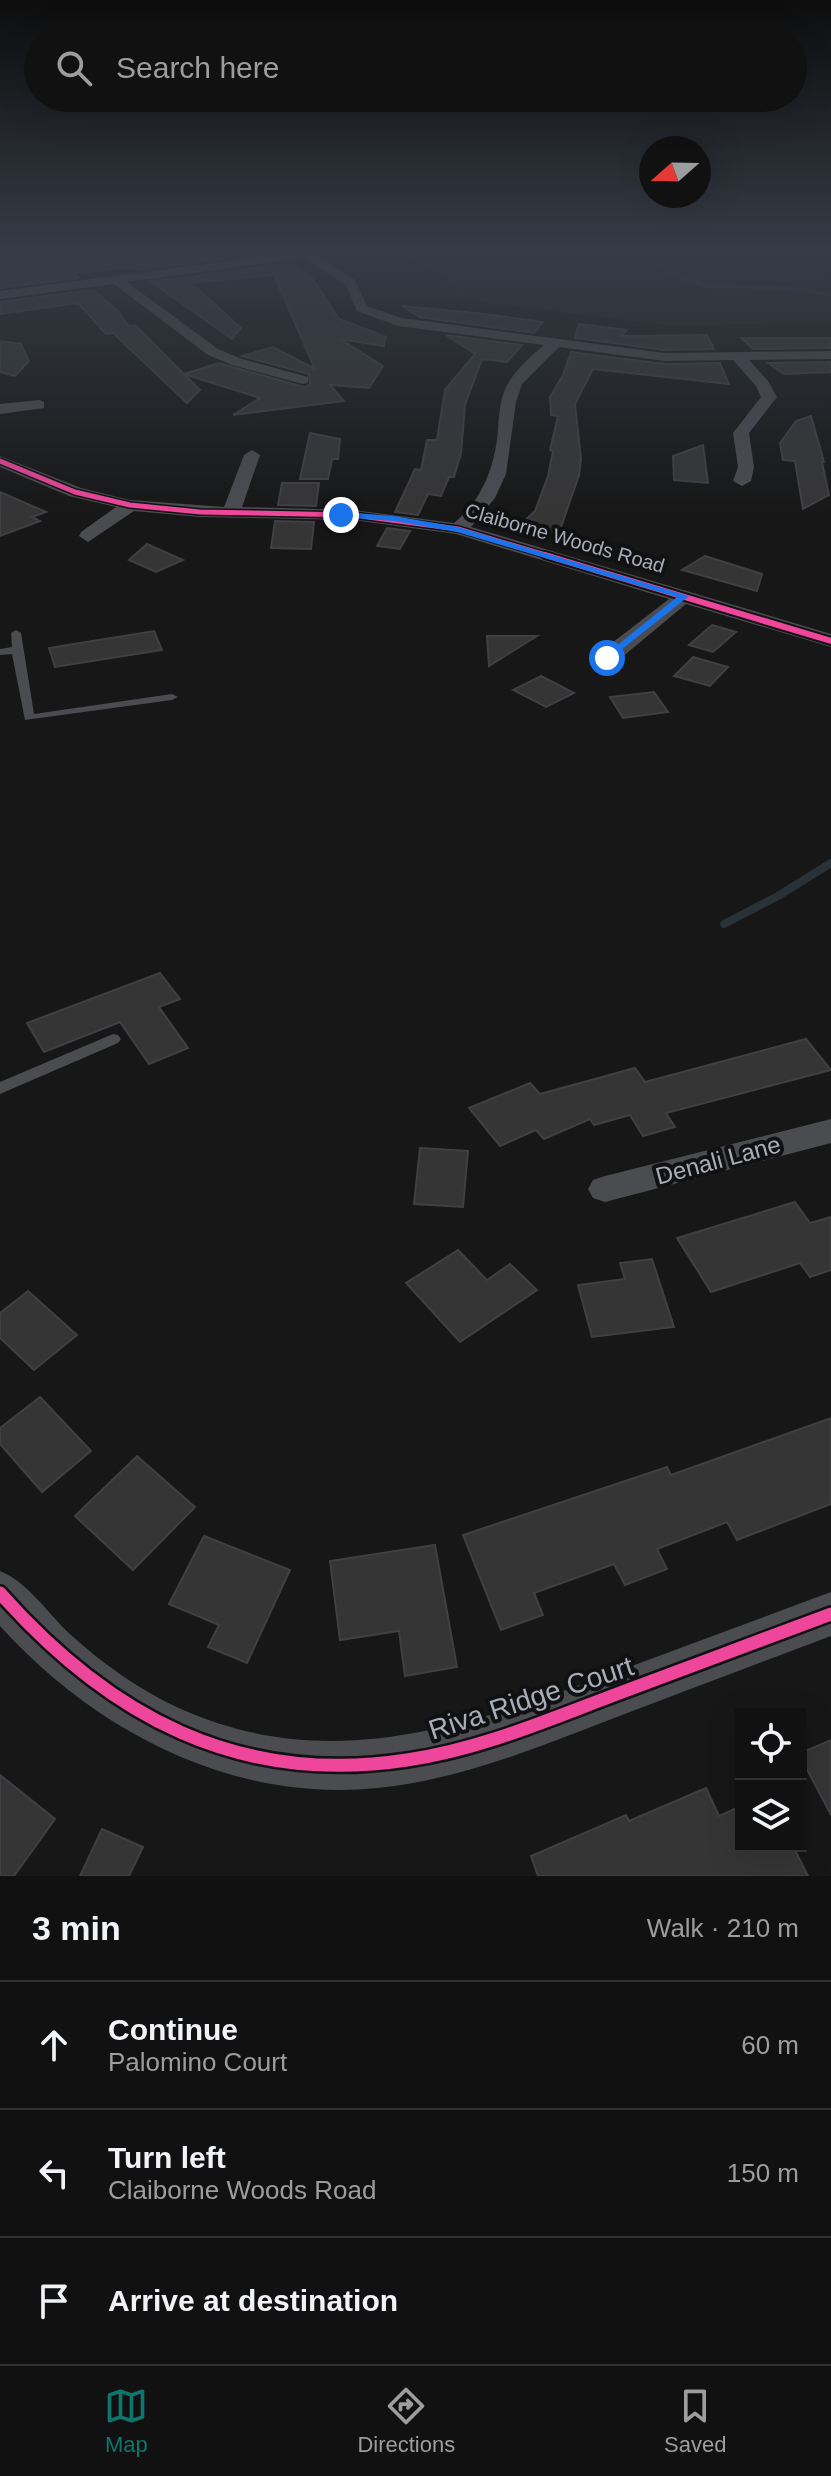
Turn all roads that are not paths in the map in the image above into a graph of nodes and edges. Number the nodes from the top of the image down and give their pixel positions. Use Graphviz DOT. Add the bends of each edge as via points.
graph roads {
  1 [pos="194,338"];
  2 [pos="506,338"];
  3 [pos="554,344"];
  4 [pos="831,355"];
  5 [pos="738,357"];
  6 [pos="303,380"];
  7 [pos="39,405"];
  8 [pos="0,409"];
  9 [pos="252,455"];
  10 [pos="0,462"];
  11 [pos="742,481"];
  12 [pos="130,505"];
  13 [pos="231,512"];
  14 [pos="458,529"];
  15 [pos="88,536"];
  16 [pos="684,596"];
  17 [pos="16,633"];
  18 [pos="831,641"];
  19 [pos="17,650"];
  20 [pos="0,652"];
  21 [pos="607,658"];
  22 [pos="172,697"];
  23 [pos="113,1039"];
  24 [pos="0,1088"];
  25 [pos="831,1131"];
  26 [pos="605,1189"];
  27 [pos="0,1593"];
  28 [pos="831,1614"];
  1 -- 6 [label="street" via="237,362"];
  2 -- 3 [label="street"];
  3 -- 5 [label="street" via="665,357"];
  3 -- 14 [label="street" via="514,386 500,474 486,500"];
  4 -- 5 [label="street"];
  5 -- 11 [label="street" via="769,397 741,433 746,467"];
  7 -- 8 [label="street"];
  9 -- 13 [label="street"];
  10 -- 12 [label="street, Claiborne Woods Road" via="75,492"];
  12 -- 13 [label="street, Claiborne Woods Road"];
  12 -- 15 [label="street"];
  13 -- 14 [label="street, Claiborne Woods Road" via="364,516"];
  14 -- 16 [label="street, Claiborne Woods Road"];
  16 -- 18 [label="street, Claiborne Woods Road"];
  16 -- 21 [label="street"];
  17 -- 19 [label="lane"];
  19 -- 20 [label="lane"];
  19 -- 22 [label="lane" via="29,718"];
  23 -- 24 [label="lane"];
  25 -- 26 [label="street, Denali Lane"];
  27 -- 28 [label="street, Riva Ridge Court" via="34,1632 116,1699 162,1724 215,1744 341,1766 460,1749"];
}
